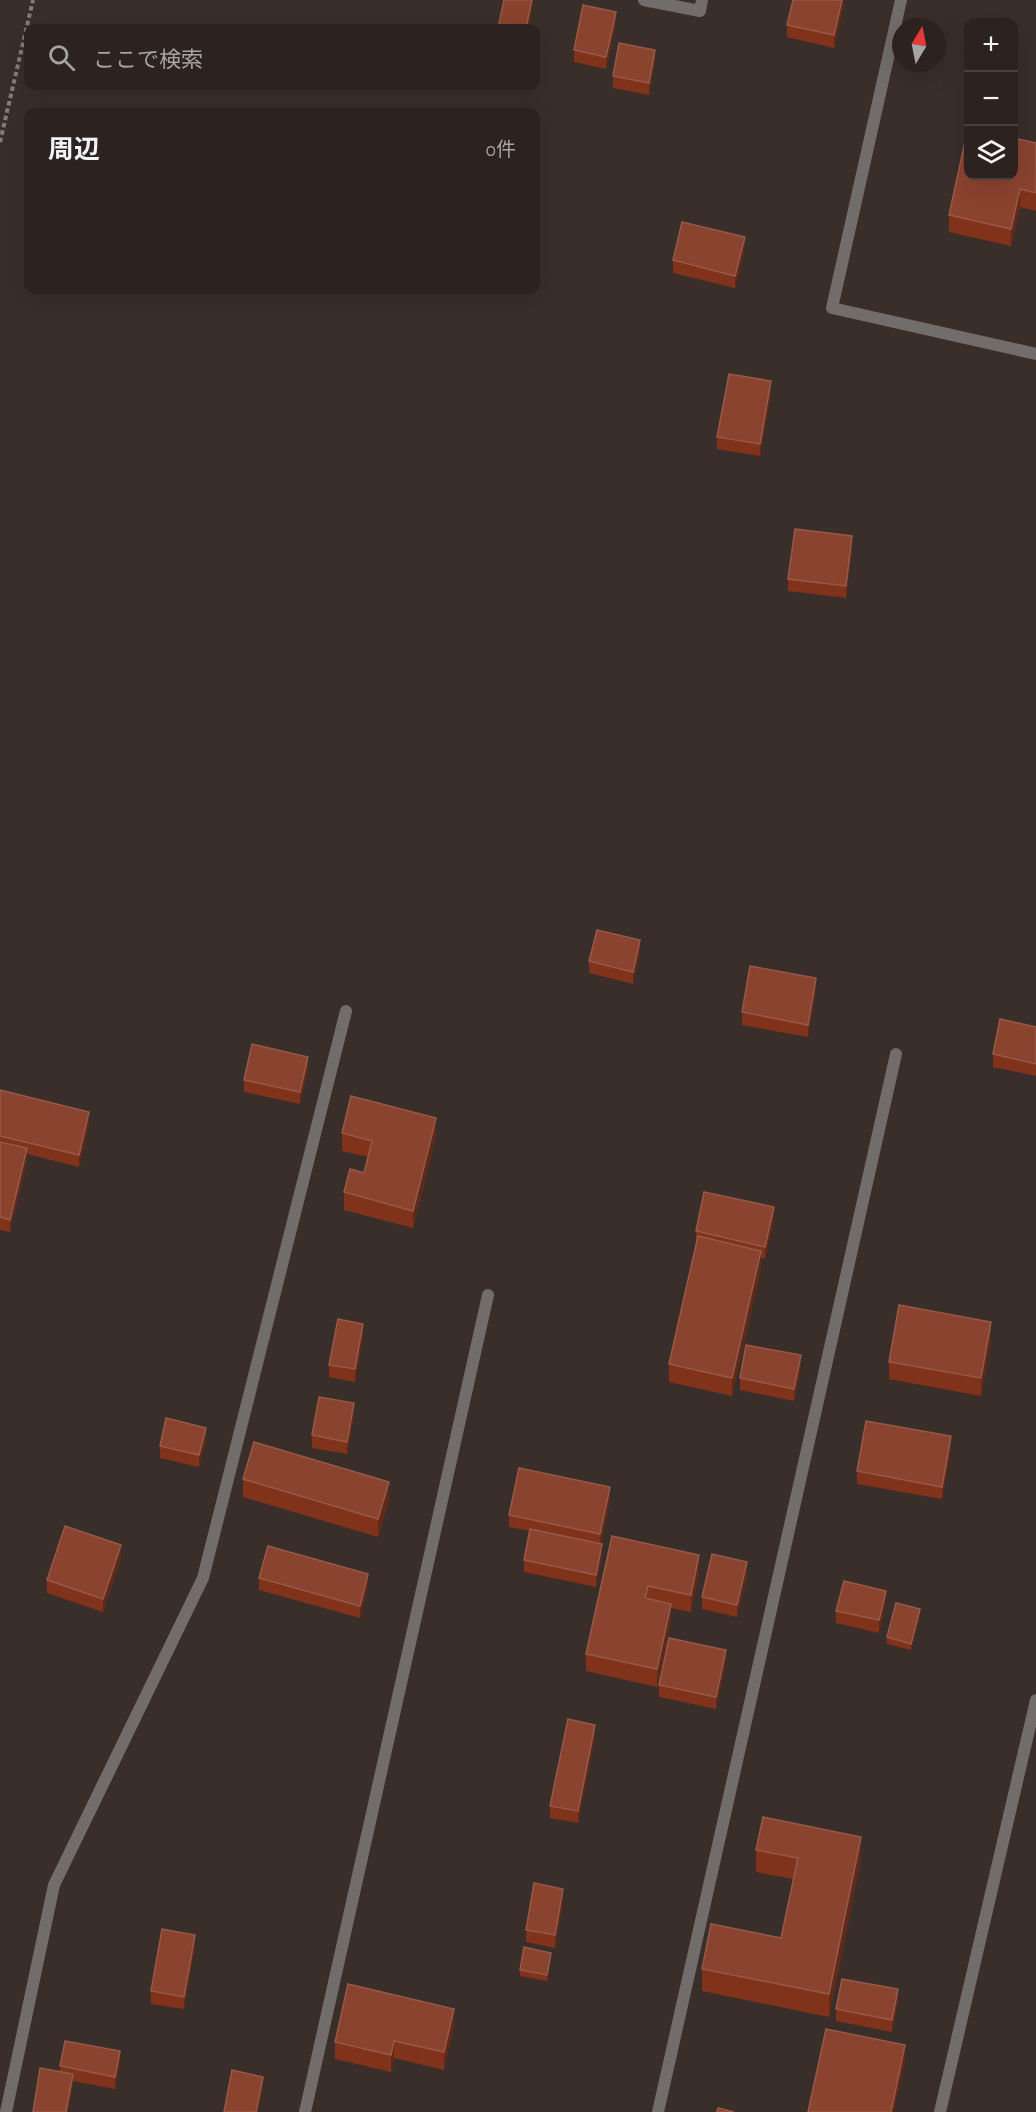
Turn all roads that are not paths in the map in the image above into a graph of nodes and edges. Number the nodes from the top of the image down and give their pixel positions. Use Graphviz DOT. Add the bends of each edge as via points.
graph roads {
  1 [pos="644,0"];
  2 [pos="702,0"];
  3 [pos="902,0"];
  4 [pos="1036,354"];
  5 [pos="346,1011"];
  6 [pos="896,1054"];
  7 [pos="488,1295"];
  8 [pos="1036,1700"];
  9 [pos="6,2112"];
  10 [pos="305,2112"];
  11 [pos="658,2112"];
  12 [pos="940,2112"];
  1 -- 2 [label="lane" via="700,11"];
  3 -- 4 [label="lane" via="832,308"];
  5 -- 9 [label="lane" via="203,1578 54,1885"];
  6 -- 11 [label="lane"];
  7 -- 10 [label="lane"];
  8 -- 12 [label="lane"];
}
